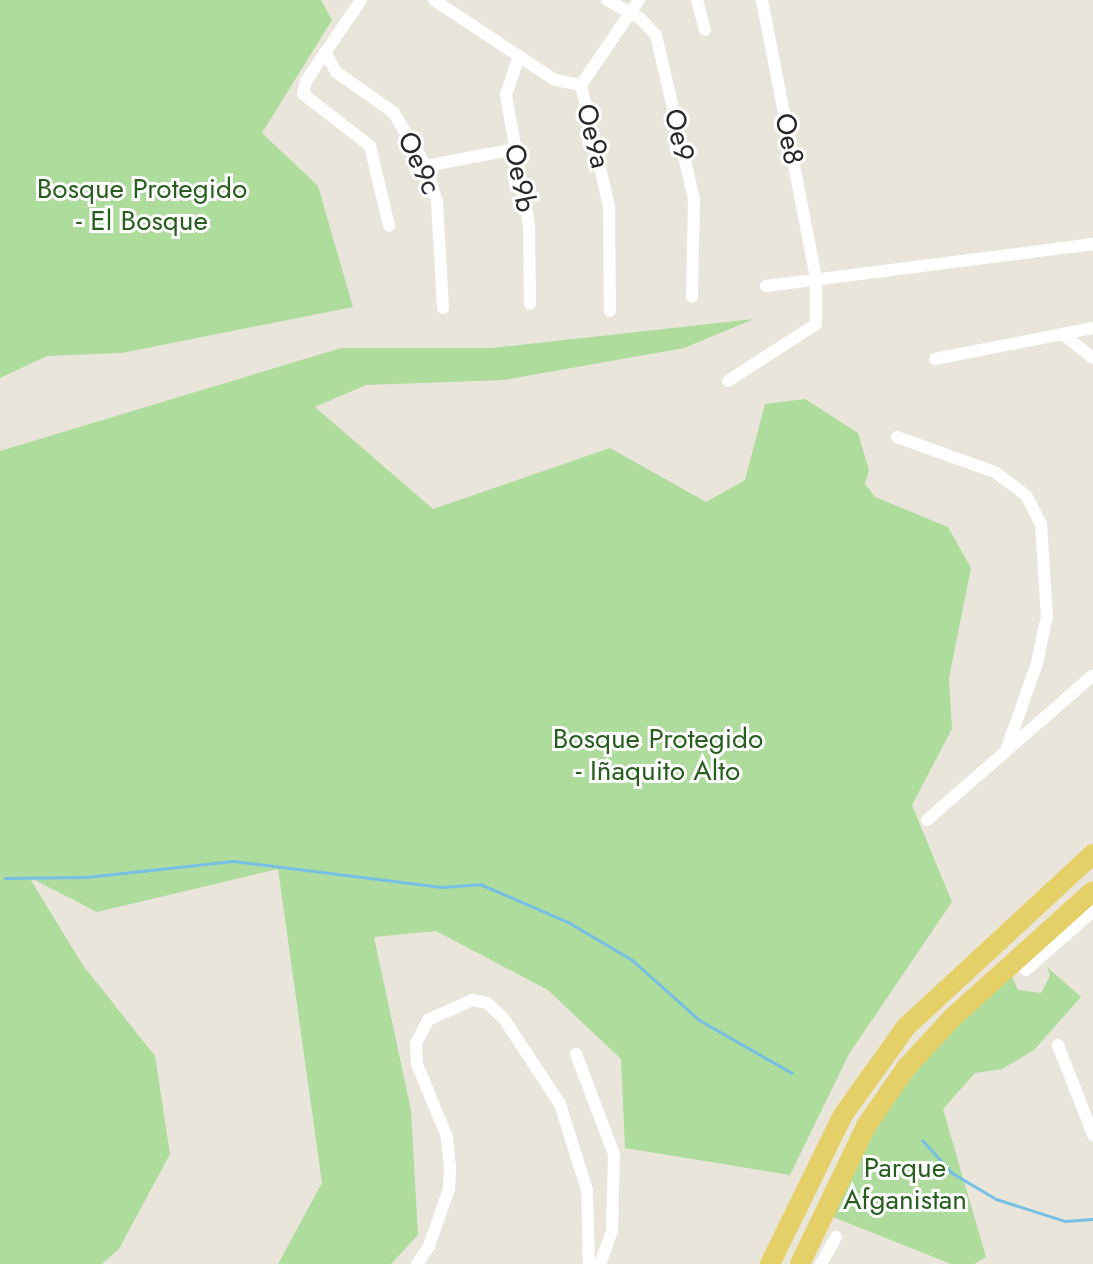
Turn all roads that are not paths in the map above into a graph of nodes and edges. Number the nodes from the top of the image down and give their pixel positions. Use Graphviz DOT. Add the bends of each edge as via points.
graph roads {
  1 [pos="361,0"];
  2 [pos="434,0"];
  3 [pos="607,0"];
  4 [pos="639,0"];
  5 [pos="697,0"];
  6 [pos="762,0"];
  7 [pos="631,12"];
  8 [pos="705,30"];
  9 [pos="325,52"];
  10 [pos="519,56"];
  11 [pos="581,85"];
  12 [pos="514,149"];
  13 [pos="426,166"];
  14 [pos="389,226"];
  15 [pos="1093,244"];
  16 [pos="816,278"];
  17 [pos="766,286"];
  18 [pos="692,297"];
  19 [pos="530,304"];
  20 [pos="443,308"];
  21 [pos="610,311"];
  22 [pos="1093,328"];
  23 [pos="1063,334"];
  24 [pos="1093,358"];
  25 [pos="935,359"];
  26 [pos="728,381"];
  27 [pos="897,437"];
  28 [pos="1093,675"];
  29 [pos="1006,751"];
  30 [pos="927,820"];
  31 [pos="1093,854"];
  32 [pos="1093,891"];
  33 [pos="1093,911"];
  34 [pos="1026,970"];
  35 [pos="1058,1045"];
  36 [pos="576,1054"];
  37 [pos="1093,1135"];
  38 [pos="836,1237"];
  39 [pos="417,1264"];
  40 [pos="589,1264"];
  41 [pos="600,1264"];
  42 [pos="770,1264"];
  43 [pos="800,1264"];
  44 [pos="821,1264"];
  1 -- 9 [label="street"];
  2 -- 10 [label="street, Oe9a"];
  3 -- 7 [label="street, Oe9"];
  4 -- 7 [label="street"];
  5 -- 8 [label="street"];
  6 -- 16 [label="street, Oe8"];
  7 -- 11 [label="street"];
  7 -- 18 [label="street, Oe9" via="656,35 694,200"];
  9 -- 13 [label="street, Oe9c" via="336,72 393,112"];
  9 -- 14 [label="street" via="303,94 370,146"];
  10 -- 11 [label="street, Oe9a" via="565,85"];
  10 -- 12 [label="street, Oe9b" via="506,95"];
  11 -- 21 [label="street, Oe9a" via="609,206"];
  12 -- 13 [label="street"];
  12 -- 19 [label="street, Oe9b" via="529,221"];
  13 -- 20 [label="street, Oe9c" via="437,201"];
  15 -- 16 [label="street"];
  16 -- 17 [label="street"];
  16 -- 26 [label="street, Oe8" via="812,328"];
  22 -- 23 [label="street"];
  23 -- 24 [label="street"];
  23 -- 25 [label="street"];
  27 -- 29 [label="street" via="995,472 1026,495 1041,524 1048,574 1046,620"];
  28 -- 29 [label="street"];
  29 -- 30 [label="street"];
  31 -- 42 [label="main road" via="899,1036 843,1115"];
  32 -- 43 [label="main road" via="953,1017 906,1068 866,1126"];
  33 -- 34 [label="street"];
  35 -- 37 [label="street"];
  36 -- 41 [label="street" via="614,1154 612,1231"];
  38 -- 44 [label="street"];
  39 -- 40 [label="street" via="449,1189 450,1167 447,1137 417,1064 416,1043 428,1020 472,1000 487,1003 504,1019 560,1104 587,1190"];
}
